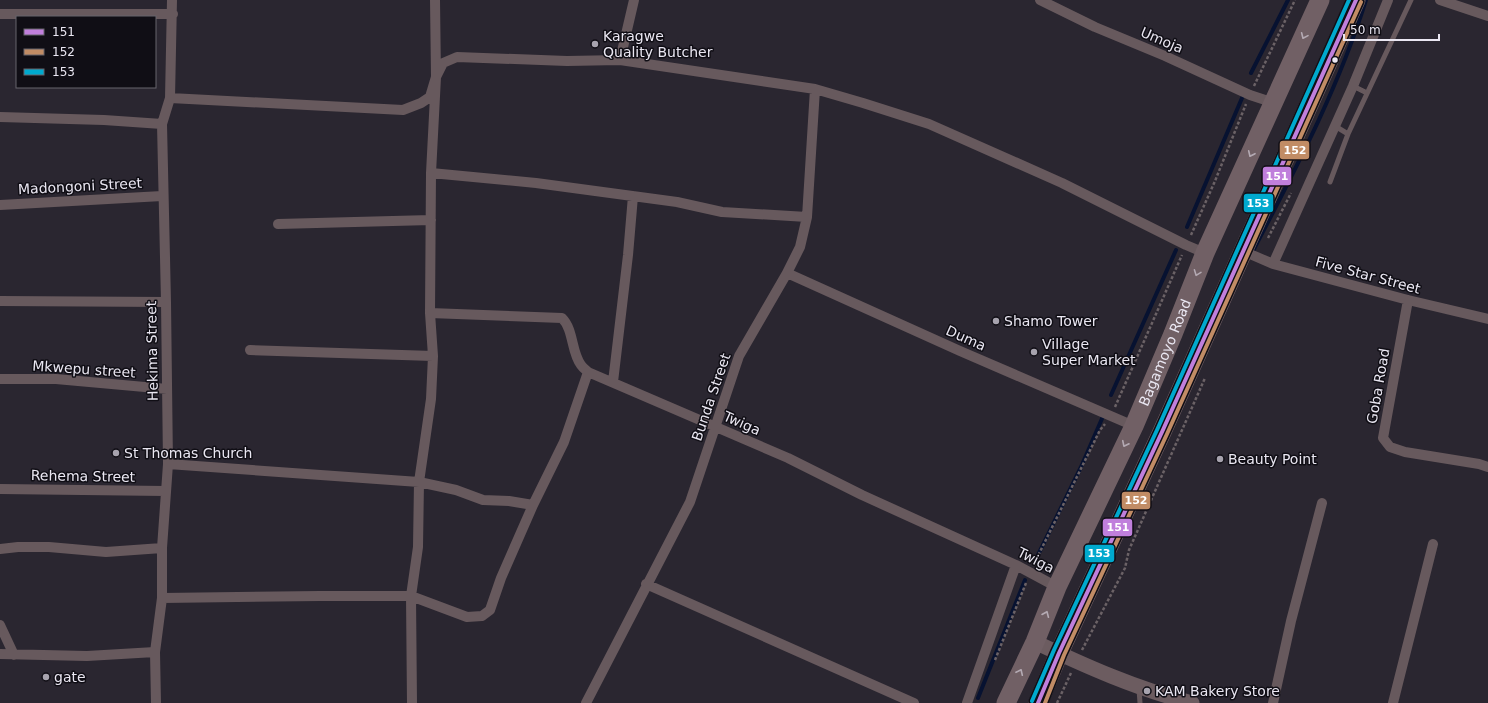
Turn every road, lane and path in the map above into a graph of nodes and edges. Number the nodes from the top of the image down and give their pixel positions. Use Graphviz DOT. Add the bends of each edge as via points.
graph roads {
  1 [pos="172,0"];
  2 [pos="435,0"];
  3 [pos="634,0"];
  4 [pos="1040,0"];
  5 [pos="1295,0"];
  6 [pos="1320,0"];
  7 [pos="1356,0"];
  8 [pos="1388,0"];
  9 [pos="1410,0"];
  10 [pos="1440,0"];
  11 [pos="0,14"];
  12 [pos="173,14"];
  13 [pos="1488,16"];
  14 [pos="620,60"];
  15 [pos="436,77"];
  16 [pos="1353,86"];
  17 [pos="815,89"];
  18 [pos="1367,93"];
  19 [pos="1250,94"];
  20 [pos="170,98"];
  21 [pos="1274,103"];
  22 [pos="0,117"];
  23 [pos="162,124"];
  24 [pos="1335,126"];
  25 [pos="1348,134"];
  26 [pos="431,173"];
  27 [pos="1330,182"];
  28 [pos="1293,190"];
  29 [pos="162,196"];
  30 [pos="633,196"];
  31 [pos="0,205"];
  32 [pos="807,217"];
  33 [pos="431,220"];
  34 [pos="278,224"];
  35 [pos="1186,245"];
  36 [pos="1205,253"];
  37 [pos="1251,254"];
  38 [pos="1273,264"];
  39 [pos="787,273"];
  40 [pos="1408,300"];
  41 [pos="0,301"];
  42 [pos="166,302"];
  43 [pos="430,313"];
  44 [pos="1488,319"];
  45 [pos="250,350"];
  46 [pos="432,356"];
  47 [pos="588,372"];
  48 [pos="1206,375"];
  49 [pos="0,379"];
  50 [pos="613,382"];
  51 [pos="167,389"];
  52 [pos="1110,416"];
  53 [pos="715,426"];
  54 [pos="1134,426"];
  55 [pos="168,464"];
  56 [pos="1488,467"];
  57 [pos="419,482"];
  58 [pos="0,489"];
  59 [pos="165,491"];
  60 [pos="1322,503"];
  61 [pos="533,505"];
  62 [pos="1433,544"];
  63 [pos="162,548"];
  64 [pos="0,549"];
  65 [pos="1016,565"];
  66 [pos="1030,573"];
  67 [pos="646,584"];
  68 [pos="1057,586"];
  69 [pos="411,596"];
  70 [pos="162,598"];
  71 [pos="0,624"];
  72 [pos="1034,642"];
  73 [pos="155,652"];
  74 [pos="1059,653"];
  75 [pos="0,654"];
  76 [pos="14,655"];
  77 [pos="1077,662"];
  78 [pos="992,667"];
  79 [pos="1139,686"];
  80 [pos="156,703"];
  81 [pos="412,703"];
  82 [pos="586,703"];
  83 [pos="914,703"];
  84 [pos="967,703"];
  85 [pos="1006,703"];
  86 [pos="1038,703"];
  87 [pos="1057,703"];
  88 [pos="1140,703"];
  89 [pos="1192,703"];
  90 [pos="1273,703"];
  91 [pos="1393,703"];
  1 -- 12 [label="street, Hekima Street"];
  2 -- 15 [label="street"];
  3 -- 14 [label="street"];
  4 -- 19 [label="street, Umoja" via="1095,27"];
  5 -- 19 [label="path"];
  6 -- 21 [label="highway, Bagamoyo Road, one-way"];
  7 -- 37 [label="highway, Bagamoyo Road"];
  8 -- 16 [label="street"];
  9 -- 18 [label="lane"];
  10 -- 13 [label="street"];
  11 -- 12 [label="street"];
  12 -- 20 [label="street, Hekima Street"];
  14 -- 15 [label="street" via="458,57 443,63"];
  14 -- 17 [label="street"];
  15 -- 20 [label="street" via="430,97 403,110"];
  15 -- 26 [label="street"];
  16 -- 18 [label="lane"];
  16 -- 24 [label="street"];
  17 -- 32 [label="street, Bunda Street"];
  17 -- 35 [label="street" via="929,124 1062,183"];
  18 -- 25 [label="lane"];
  19 -- 21 [label="street, Umoja"];
  19 -- 35 [label="path" via="1216,181"];
  20 -- 23 [label="street, Hekima Street"];
  21 -- 36 [label="highway, Bagamoyo Road, one-way"];
  22 -- 23 [label="street"];
  23 -- 29 [label="street, Hekima Street"];
  24 -- 25 [label="lane"];
  24 -- 38 [label="street"];
  25 -- 27 [label="lane"];
  26 -- 30 [label="street"];
  26 -- 33 [label="street"];
  28 -- 37 [label="path"];
  29 -- 31 [label="street, Madongoni Street"];
  29 -- 42 [label="street, Hekima Street"];
  30 -- 32 [label="street" via="722,212"];
  30 -- 50 [label="street"];
  32 -- 39 [label="street, Bunda Street" via="800,247"];
  33 -- 34 [label="street"];
  33 -- 43 [label="street"];
  35 -- 36 [label="street"];
  35 -- 52 [label="path"];
  36 -- 54 [label="highway, Bagamoyo Road, one-way"];
  37 -- 38 [label="street, Five Star Street"];
  37 -- 74 [label="highway, Bagamoyo Road" via="1162,432"];
  38 -- 40 [label="street, Five Star Street"];
  39 -- 52 [label="street, Duma"];
  39 -- 53 [label="street, Bunda Street" via="739,356"];
  40 -- 44 [label="street, Five Star Street"];
  40 -- 56 [label="street, Goba Road" via="1383,438 1390,447 1405,452"];
  41 -- 42 [label="street"];
  42 -- 51 [label="street, Hekima Street"];
  43 -- 46 [label="street"];
  43 -- 47 [label="street" via="562,318 566,322 581,366"];
  45 -- 46 [label="street"];
  46 -- 57 [label="street" via="432,399"];
  47 -- 50 [label="street, Twiga"];
  47 -- 61 [label="street" via="564,442"];
  48 -- 77 [label="path" via="1129,550 1124,568"];
  49 -- 51 [label="street, Mkwepu street" via="56,379"];
  50 -- 53 [label="street, Twiga"];
  51 -- 55 [label="street, Hekima Street"];
  52 -- 54 [label="street, Duma"];
  52 -- 66 [label="path" via="1100,430"];
  53 -- 65 [label="street, Twiga"];
  53 -- 67 [label="street, Bunda Street" via="690,502"];
  54 -- 68 [label="highway, Bagamoyo Road, one-way"];
  55 -- 57 [label="street"];
  55 -- 59 [label="street, Hekima Street"];
  57 -- 61 [label="street" via="456,490 483,500"];
  57 -- 69 [label="street" via="418,547"];
  58 -- 59 [label="street, Rehema Street"];
  59 -- 63 [label="street, Hekima Street"];
  60 -- 90 [label="street" via="1291,620"];
  61 -- 69 [label="street" via="490,610 482,616 467,617"];
  62 -- 91 [label="street"];
  63 -- 64 [label="street" via="106,552 49,546"];
  63 -- 70 [label="street, Hekima Street"];
  65 -- 66 [label="street, Twiga"];
  65 -- 84 [label="street"];
  66 -- 68 [label="street, Twiga"];
  66 -- 78 [label="path"];
  67 -- 82 [label="street, Bunda Street"];
  67 -- 83 [label="street"];
  72 -- 68 [label="highway, Bagamoyo Road, one-way"];
  69 -- 70 [label="street"];
  69 -- 81 [label="street"];
  70 -- 73 [label="street, Hekima Street"];
  71 -- 76 [label="street"];
  72 -- 74 [label="street"];
  85 -- 72 [label="highway, Bagamoyo Road, one-way"];
  73 -- 76 [label="street" via="87,656"];
  73 -- 80 [label="street, Hekima Street"];
  74 -- 77 [label="street"];
  74 -- 86 [label="highway, Bagamoyo Road"];
  75 -- 76 [label="street"];
  77 -- 79 [label="street"];
  77 -- 87 [label="path"];
  79 -- 88 [label="lane"];
  79 -- 89 [label="street"];
}
